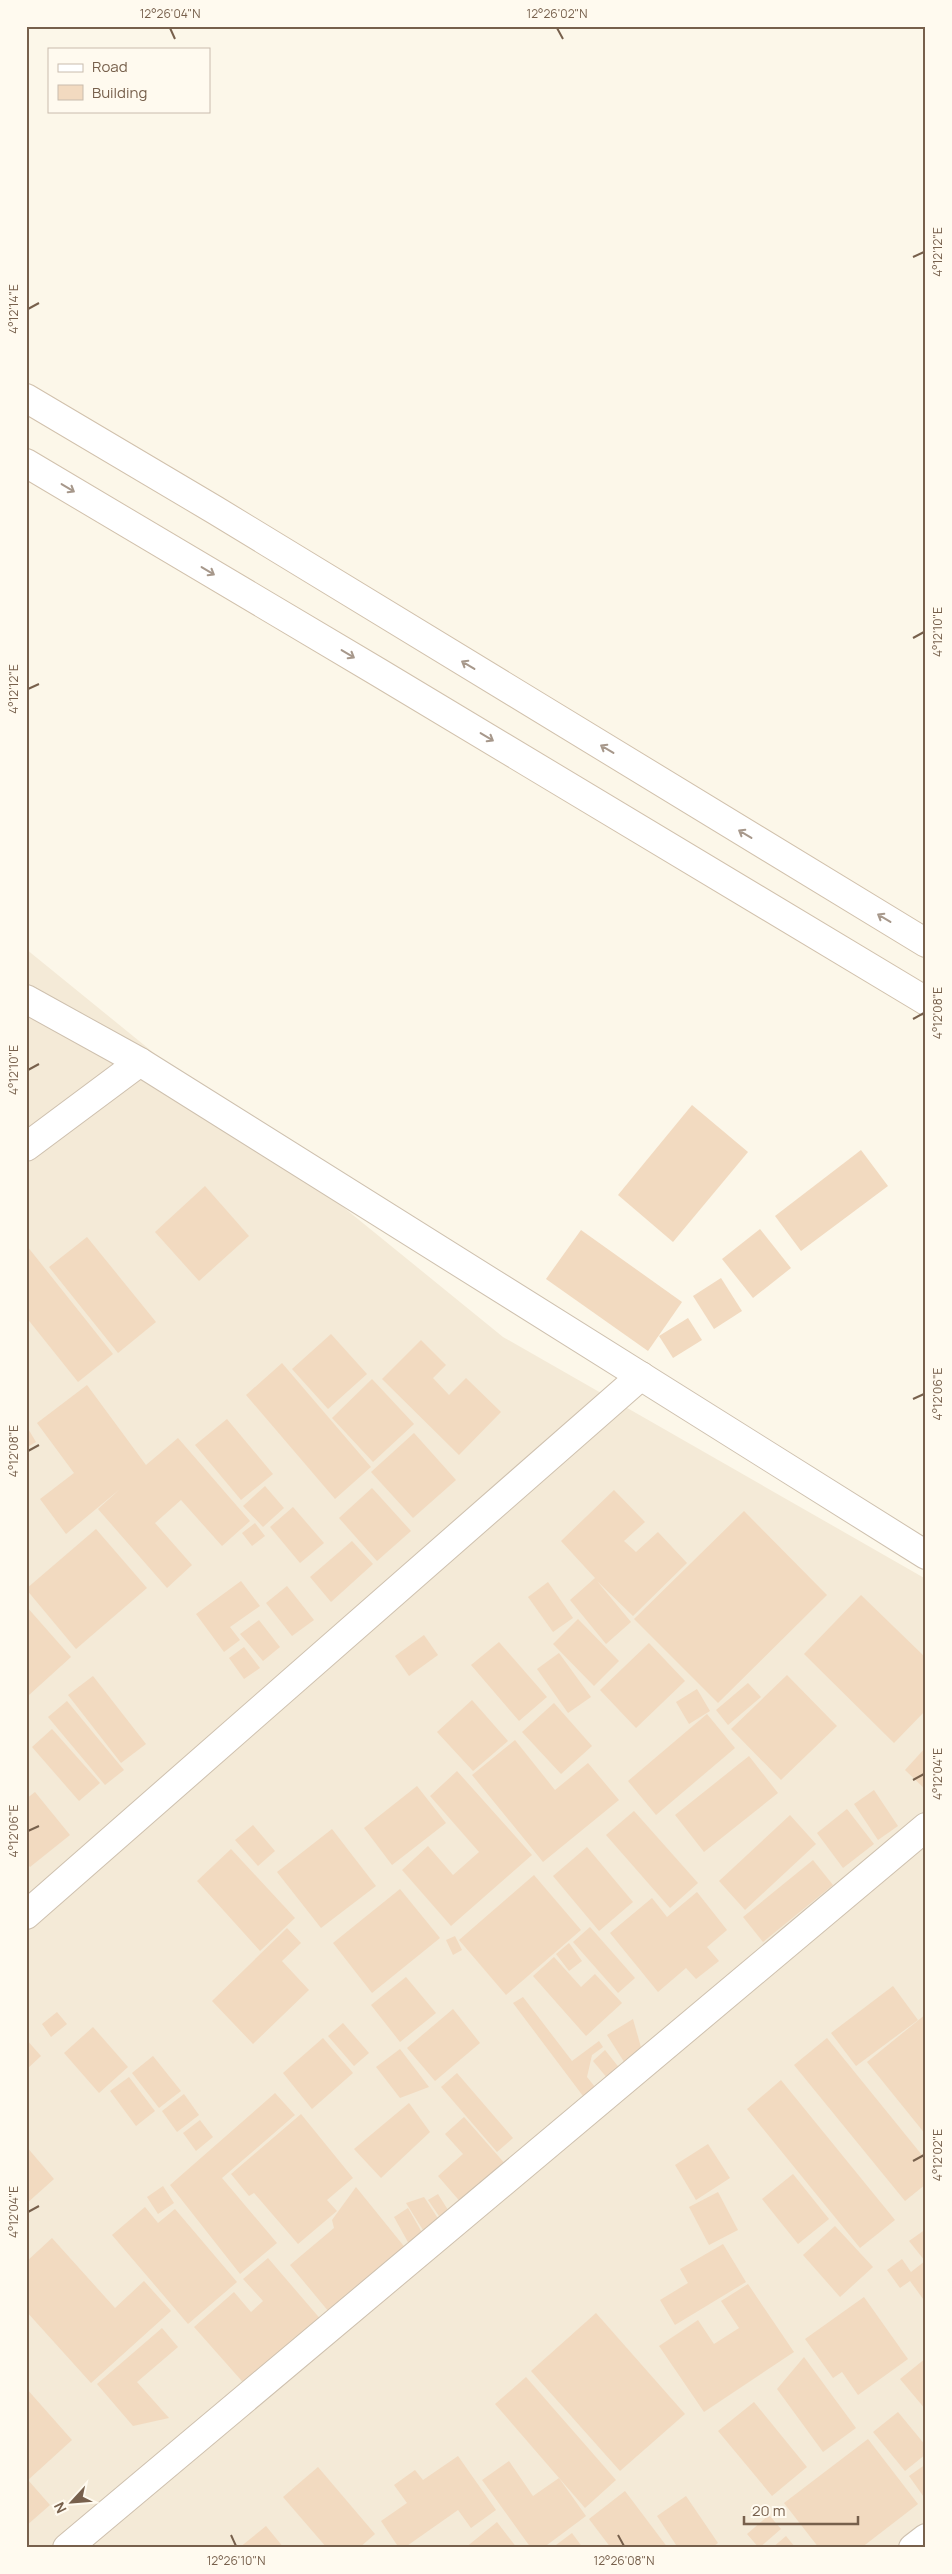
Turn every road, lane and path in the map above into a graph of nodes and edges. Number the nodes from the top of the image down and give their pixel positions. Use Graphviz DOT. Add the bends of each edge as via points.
graph roads {
  1 [pos="26,398"];
  2 [pos="26,464"];
  3 [pos="926,943"];
  4 [pos="26,999"];
  5 [pos="926,1001"];
  6 [pos="140,1062"];
  7 [pos="26,1147"];
  8 [pos="641,1376"];
  9 [pos="926,1555"];
  10 [pos="926,1827"];
  11 [pos="26,1915"];
  12 [pos="926,2538"];
  13 [pos="67,2548"];
  14 [pos="913,2548"];
  3 -- 1 [label="street, one-way"];
  2 -- 5 [label="street, one-way"];
  4 -- 6 [label="street"];
  6 -- 7 [label="street"];
  6 -- 8 [label="street"];
  8 -- 9 [label="street"];
  8 -- 11 [label="street"];
  10 -- 13 [label="street"];
  12 -- 14 [label="street"];
}
